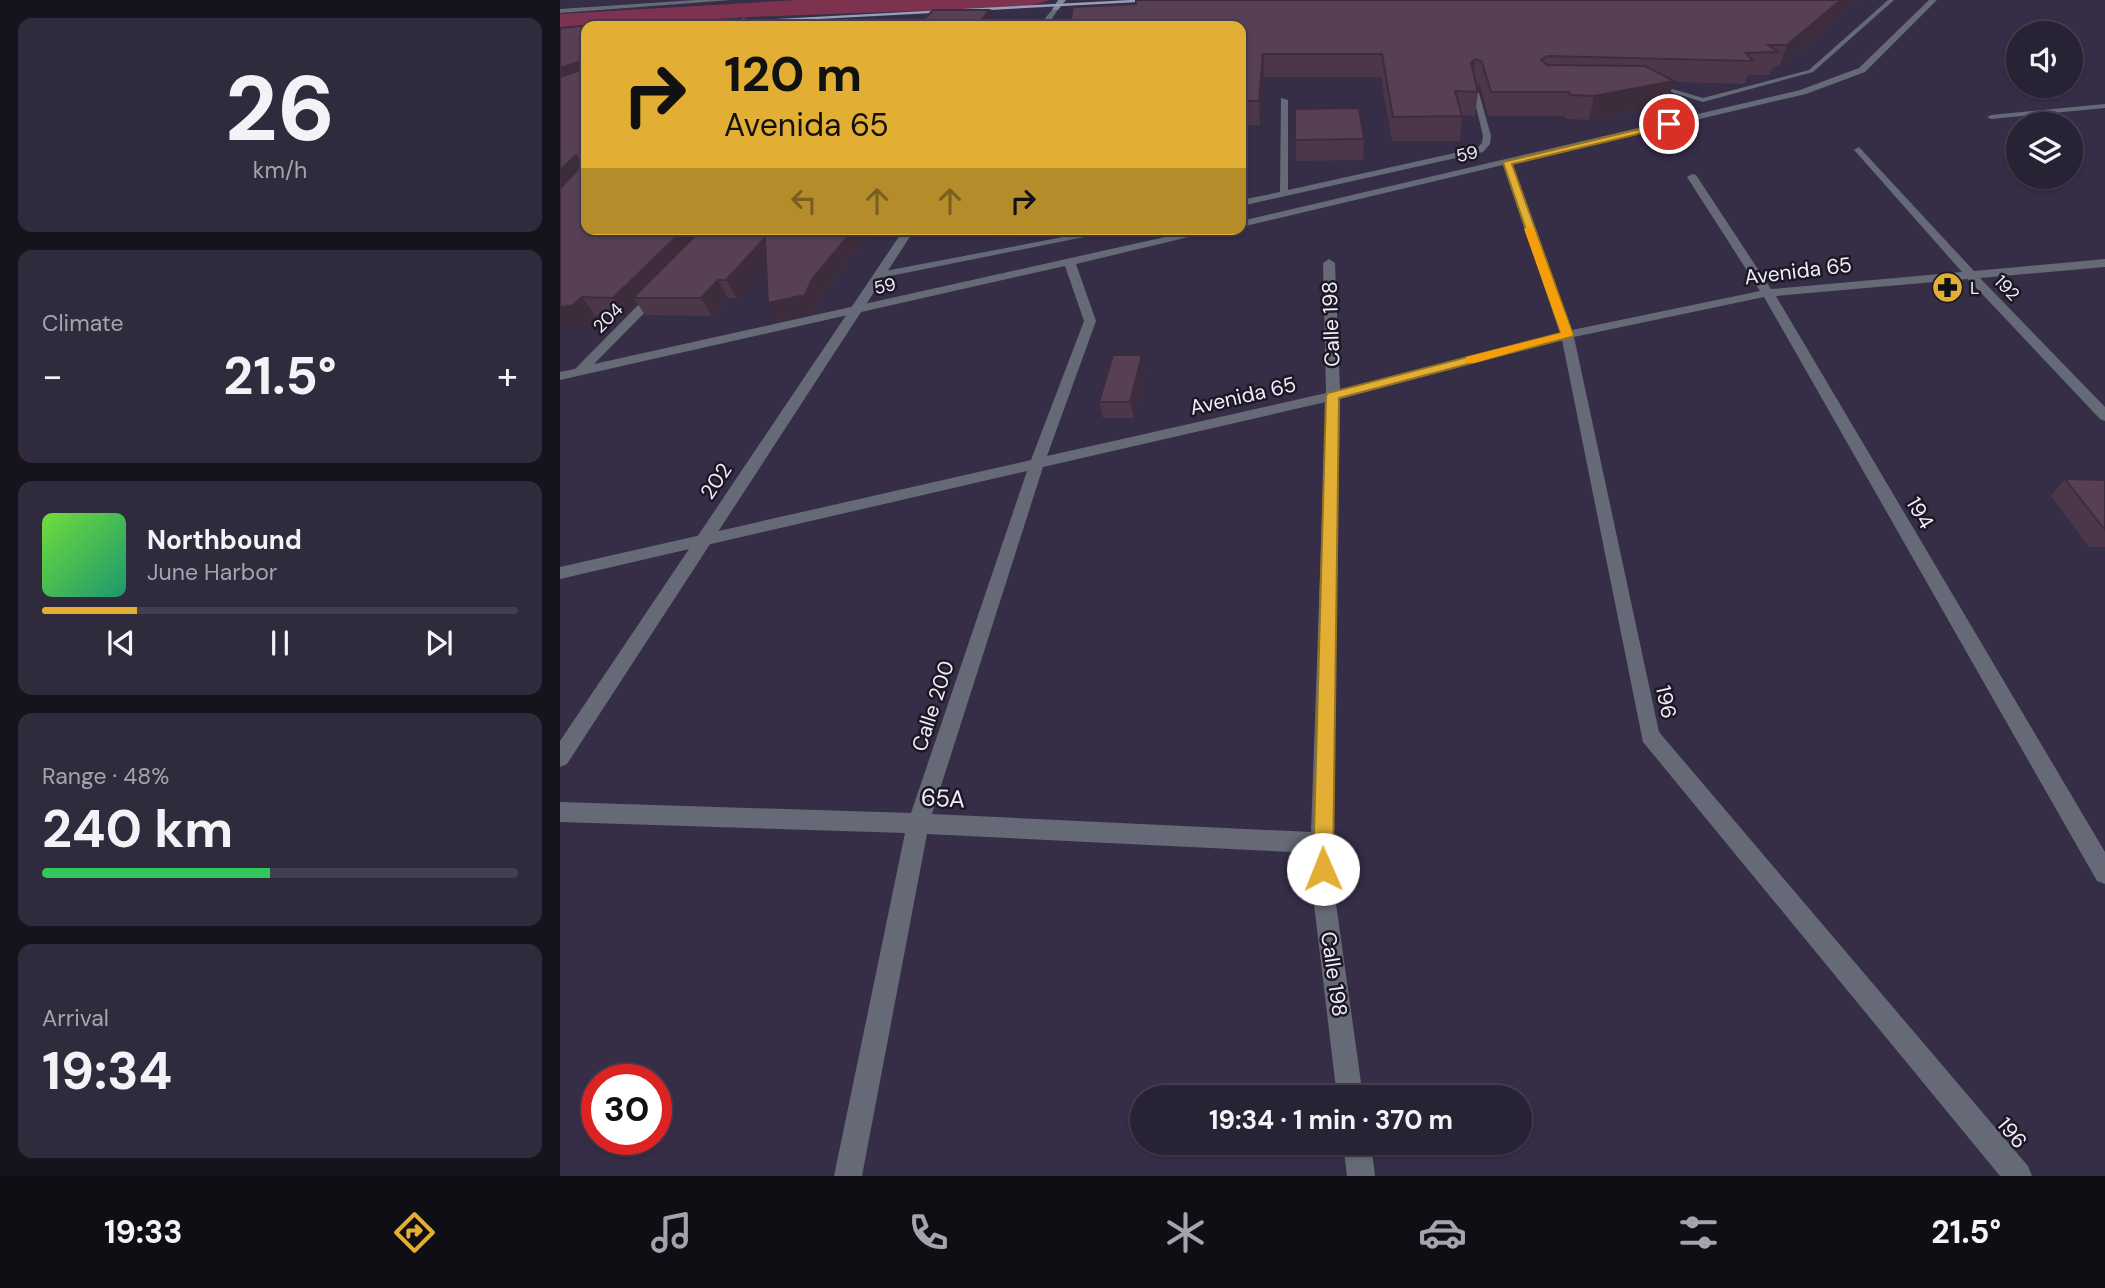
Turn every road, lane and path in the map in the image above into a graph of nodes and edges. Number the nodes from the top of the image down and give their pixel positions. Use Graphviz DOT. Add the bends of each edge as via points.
graph roads {
  1 [pos="605,0"];
  2 [pos="728,0"];
  3 [pos="1062,0"];
  4 [pos="1074,0"];
  5 [pos="1164,0"];
  6 [pos="1173,0"];
  7 [pos="1891,0"];
  8 [pos="1933,0"];
  9 [pos="1100,5"];
  10 [pos="1055,8"];
  11 [pos="596,9"];
  12 [pos="560,11"];
  13 [pos="1091,19"];
  14 [pos="746,20"];
  15 [pos="730,21"];
  16 [pos="1046,21"];
  17 [pos="1072,21"];
  18 [pos="1651,85"];
  19 [pos="1474,86"];
  20 [pos="1284,100"];
  21 [pos="2105,106"];
  22 [pos="1991,117"];
  23 [pos="1859,150"];
  24 [pos="1507,162"];
  25 [pos="1692,177"];
  26 [pos="1284,194"];
  27 [pos="1246,202"];
  28 [pos="1246,223"];
  29 [pos="905,235"];
  30 [pos="1089,235"];
  31 [pos="1191,235"];
  32 [pos="1329,262"];
  33 [pos="1070,263"];
  34 [pos="2105,264"];
  35 [pos="880,275"];
  36 [pos="1971,275"];
  37 [pos="664,286"];
  38 [pos="1768,293"];
  39 [pos="857,310"];
  40 [pos="1567,335"];
  41 [pos="579,372"];
  42 [pos="560,376"];
  43 [pos="1333,396"];
  44 [pos="2105,416"];
  45 [pos="1036,466"];
  46 [pos="703,541"];
  47 [pos="560,573"];
  48 [pos="560,758"];
  49 [pos="560,812"];
  50 [pos="918,823"];
  51 [pos="1322,843"];
  52 [pos="2105,873"];
  53 [pos="1348,1085"];
  54 [pos="1358,1155"];
  55 [pos="848,1176"];
  56 [pos="1361,1176"];
  57 [pos="2018,1176"];
  1 -- 11 [label="street"];
  2 -- 11 [label="street"];
  3 -- 10 [label="main road"];
  4 -- 9 [label="main road"];
  5 -- 6 [label="main road"];
  5 -- 9 [label="main road"];
  7 -- 18 [label="lane" via="1811,71 1703,100"];
  8 -- 24 [label="street, 59" via="1862,70 1803,92"];
  9 -- 10 [label="main road"];
  10 -- 14 [label="main road"];
  10 -- 16 [label="street"];
  11 -- 12 [label="street"];
  13 -- 17 [label="lane"];
  14 -- 15 [label="main road"];
  19 -- 26 [label="lane" via="1487,136 1480,149"];
  20 -- 26 [label="lane"];
  21 -- 22 [label="lane"];
  23 -- 36 [label="street, 192"];
  24 -- 28 [label="street, 59"];
  24 -- 40 [label="street, 196"];
  25 -- 38 [label="street, 194"];
  26 -- 27 [label="lane"];
  29 -- 35 [label="street, 202"];
  30 -- 35 [label="lane"];
  31 -- 33 [label="street, 59"];
  32 -- 43 [label="street, Calle 198"];
  33 -- 39 [label="street, 59"];
  33 -- 45 [label="street, Calle 200" via="1090,321"];
  34 -- 36 [label="street, Avenida 65"];
  35 -- 39 [label="street, 202"];
  36 -- 38 [label="street, Avenida 65"];
  36 -- 44 [label="street, 192"];
  37 -- 41 [label="street, 204"];
  38 -- 40 [label="street, Avenida 65"];
  38 -- 52 [label="street, 194"];
  39 -- 41 [label="street, 59"];
  39 -- 46 [label="street, 202"];
  40 -- 43 [label="street, Avenida 65"];
  40 -- 57 [label="street, 196" via="1650,736"];
  41 -- 42 [label="street, 59"];
  43 -- 45 [label="street, Avenida 65"];
  43 -- 51 [label="street, Calle 198"];
  45 -- 46 [label="street, Avenida 65"];
  45 -- 50 [label="street, Calle 200"];
  46 -- 47 [label="street, Avenida 65"];
  46 -- 48 [label="street, 202"];
  49 -- 50 [label="street, 65A"];
  50 -- 51 [label="street, 65A"];
  50 -- 55 [label="street, Calle 200"];
  51 -- 53 [label="street, Calle 198" via="1324,896"];
  54 -- 56 [label="street"];
}
